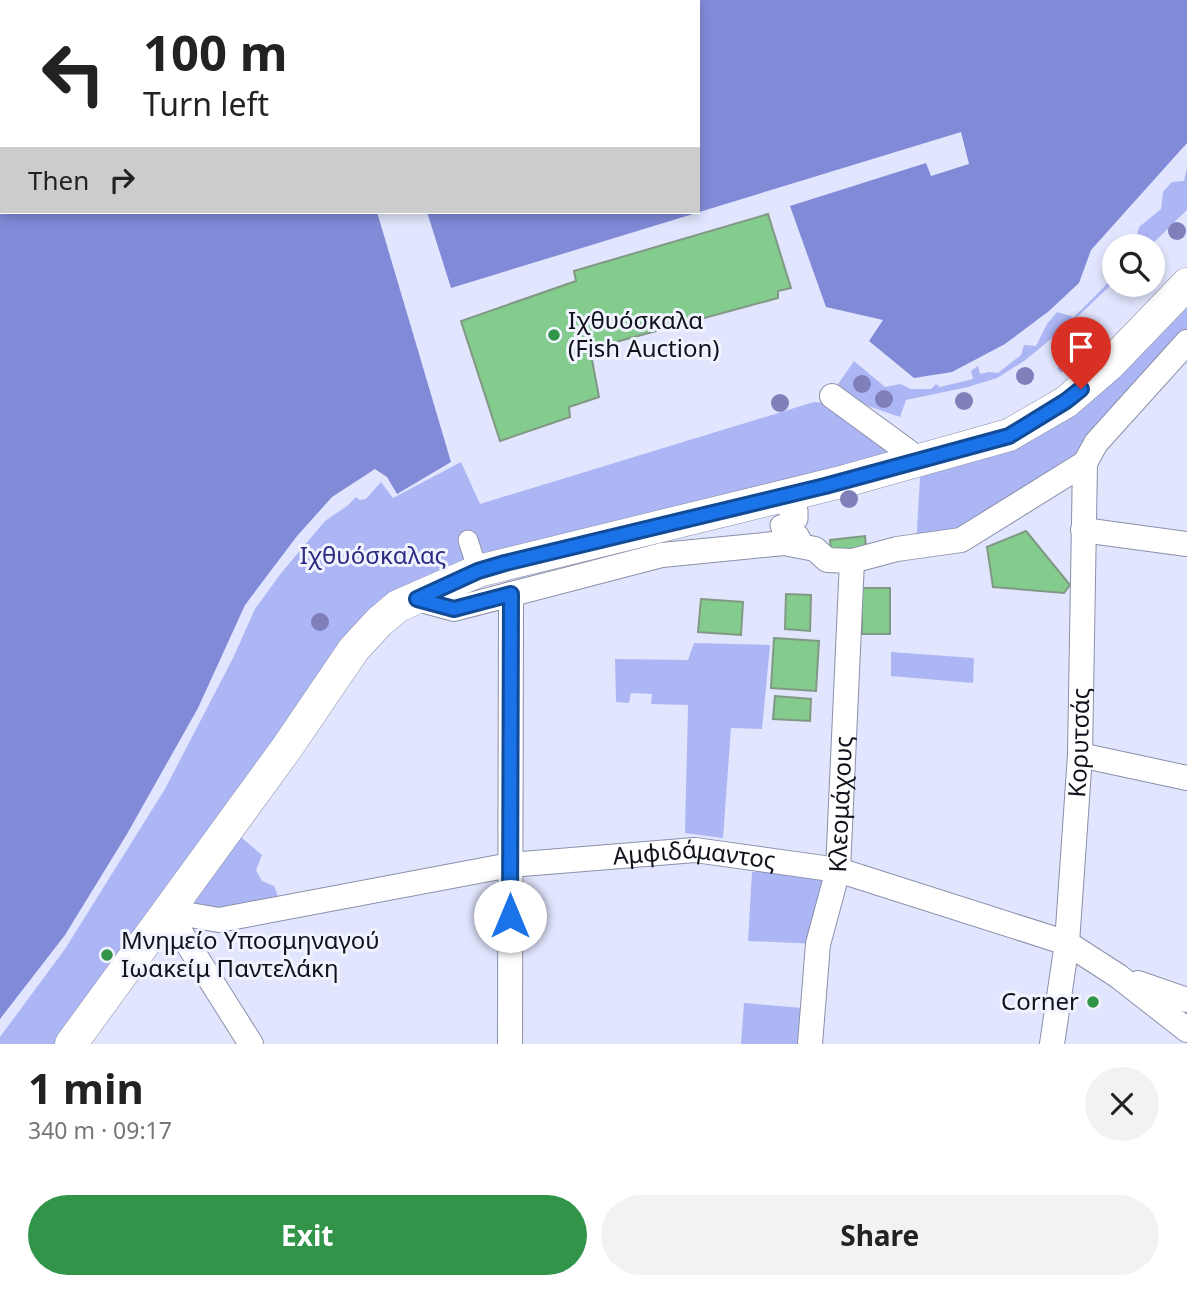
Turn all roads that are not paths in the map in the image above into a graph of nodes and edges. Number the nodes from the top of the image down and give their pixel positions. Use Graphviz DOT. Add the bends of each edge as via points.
graph roads {
  1 [pos="1183,297"];
  2 [pos="1187,342"];
  3 [pos="832,396"];
  4 [pos="1090,453"];
  5 [pos="921,461"];
  6 [pos="784,497"];
  7 [pos="1083,530"];
  8 [pos="468,540"];
  9 [pos="1187,544"];
  10 [pos="806,548"];
  11 [pos="852,561"];
  12 [pos="478,571"];
  13 [pos="511,594"];
  14 [pos="417,599"];
  15 [pos="1080,755"];
  16 [pos="1187,778"];
  17 [pos="510,864"];
  18 [pos="838,870"];
  19 [pos="167,911"];
  20 [pos="1067,943"];
  21 [pos="1118,976"];
  22 [pos="1187,1000"];
  23 [pos="1187,1030"];
  24 [pos="71,1044"];
  25 [pos="251,1044"];
  26 [pos="510,1044"];
  27 [pos="810,1044"];
  28 [pos="1052,1044"];
  1 -- 5 [label="street" via="1066,401 1009,436"];
  2 -- 4 [label="street"];
  3 -- 5 [label="street"];
  4 -- 7 [label="street, Κορυτσάς"];
  4 -- 11 [label="street" via="961,540"];
  5 -- 6 [label="street"];
  6 -- 10 [label="street" via="788,510 798,510 798,519 780,525 782,531 799,536"];
  6 -- 12 [label="street"];
  7 -- 9 [label="street"];
  7 -- 15 [label="street, Κορυτσάς"];
  8 -- 12 [label="street"];
  10 -- 11 [label="street" via="815,549 827,560"];
  10 -- 13 [label="street" via="784,543 662,555"];
  11 -- 18 [label="street, Κλεομάχους"];
  12 -- 14 [label="street"];
  13 -- 14 [label="street" via="454,609"];
  13 -- 17 [label="street"];
  14 -- 19 [label="street" via="398,606 354,649"];
  15 -- 16 [label="street"];
  15 -- 20 [label="street, Κορυτσάς"];
  17 -- 18 [label="street, Αμφιδάμαντος" via="695,850"];
  17 -- 19 [label="street, Αμφιδάμαντος" via="219,920"];
  17 -- 26 [label="street"];
  18 -- 20 [label="street, Αμφιδάμαντος"];
  18 -- 27 [label="street, Κλεομάχους" via="818,944"];
  19 -- 24 [label="street"];
  19 -- 25 [label="street"];
  20 -- 21 [label="street, Αμφιδάμαντος"];
  20 -- 28 [label="street, Κορυτσάς"];
  21 -- 22 [label="street"];
  21 -- 23 [label="street, Αμφιδάμαντος"];
}
